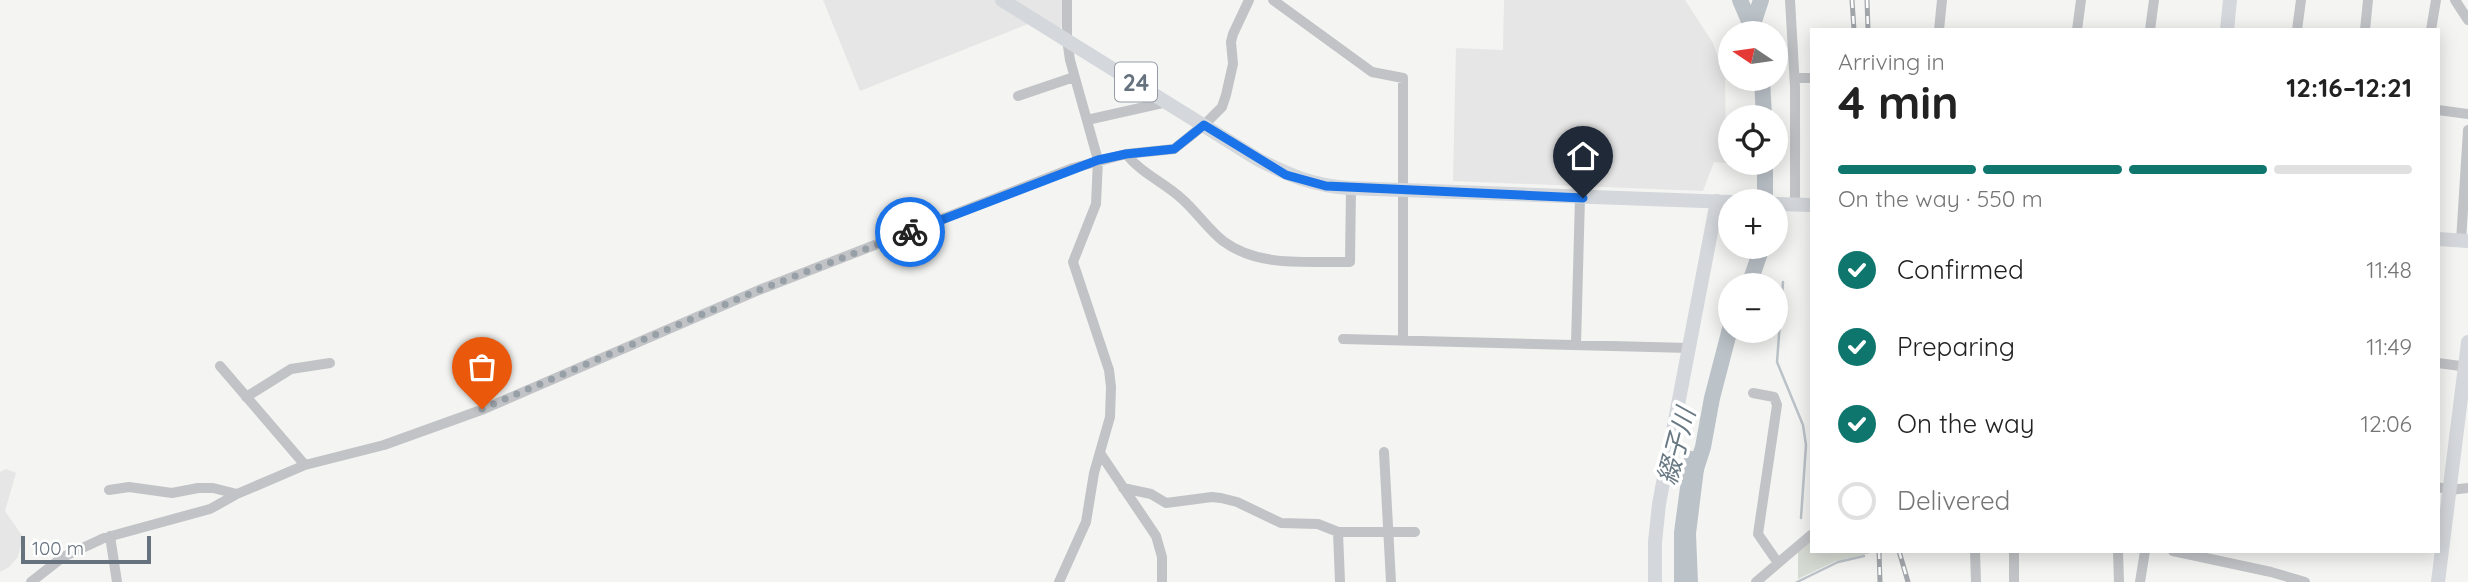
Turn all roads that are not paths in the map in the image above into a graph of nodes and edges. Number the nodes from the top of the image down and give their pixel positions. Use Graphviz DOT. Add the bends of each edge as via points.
graph roads {
  1 [pos="1002,0"];
  2 [pos="1067,0"];
  3 [pos="1249,0"];
  4 [pos="1273,0"];
  5 [pos="1790,0"];
  6 [pos="1942,0"];
  7 [pos="2081,0"];
  8 [pos="2154,0"];
  9 [pos="2230,0"];
  10 [pos="2301,0"];
  11 [pos="2368,0"];
  12 [pos="2435,0"];
  13 [pos="2455,0"];
  14 [pos="2468,20"];
  15 [pos="1939,28"];
  16 [pos="2077,28"];
  17 [pos="2150,28"];
  18 [pos="2227,28"];
  19 [pos="2297,28"];
  20 [pos="2365,28"];
  21 [pos="2431,28"];
  22 [pos="1067,39"];
  23 [pos="1074,77"];
  24 [pos="1795,78"];
  25 [pos="1810,78"];
  26 [pos="1018,96"];
  27 [pos="1167,102"];
  28 [pos="2440,110"];
  29 [pos="2468,114"];
  30 [pos="1087,120"];
  31 [pos="1204,125"];
  32 [pos="2468,130"];
  33 [pos="1126,154"];
  34 [pos="1098,160"];
  35 [pos="1351,188"];
  36 [pos="1787,189"];
  37 [pos="1404,190"];
  38 [pos="1580,197"];
  39 [pos="1718,201"];
  40 [pos="1788,204"];
  41 [pos="1810,205"];
  42 [pos="1718,226"];
  43 [pos="2440,239"];
  44 [pos="2464,241"];
  45 [pos="1343,339"];
  46 [pos="1403,340"];
  47 [pos="2468,342"];
  48 [pos="1576,344"];
  49 [pos="1689,348"];
  50 [pos="330,363"];
  51 [pos="2440,363"];
  52 [pos="220,366"];
  53 [pos="2466,367"];
  54 [pos="1754,393"];
  55 [pos="246,397"];
  56 [pos="1384,452"];
  57 [pos="1100,453"];
  58 [pos="305,465"];
  59 [pos="1123,488"];
  60 [pos="2444,488"];
  61 [pos="2468,488"];
  62 [pos="109,490"];
  63 [pos="237,494"];
  64 [pos="1338,531"];
  65 [pos="1390,532"];
  66 [pos="1415,532"];
  67 [pos="110,536"];
  68 [pos="1810,536"];
  69 [pos="2440,551"];
  70 [pos="1975,553"];
  71 [pos="2014,553"];
  72 [pos="2118,553"];
  73 [pos="2145,553"];
  74 [pos="2191,553"];
  75 [pos="2440,553"];
  76 [pos="2209,555"];
  77 [pos="1778,563"];
  78 [pos="2271,577"];
  79 [pos="31,582"];
  80 [pos="117,582"];
  81 [pos="1059,582"];
  82 [pos="1162,582"];
  83 [pos="1340,582"];
  84 [pos="1391,582"];
  85 [pos="1655,582"];
  86 [pos="1756,582"];
  87 [pos="1976,582"];
  88 [pos="2014,582"];
  89 [pos="2119,582"];
  90 [pos="2140,582"];
  91 [pos="2305,582"];
  92 [pos="2438,582"];
  1 -- 22 [label="main road, 24"];
  2 -- 22 [label="street"];
  3 -- 31 [label="street" via="1233,34 1233,64 1222,107"];
  4 -- 37 [label="street" via="1372,72 1403,78"];
  5 -- 24 [label="street"];
  6 -- 15 [label="street"];
  7 -- 16 [label="street"];
  8 -- 17 [label="street"];
  9 -- 18 [label="main road"];
  10 -- 19 [label="street"];
  11 -- 20 [label="street"];
  12 -- 21 [label="street"];
  13 -- 14 [label="street"];
  22 -- 23 [label="street"];
  22 -- 27 [label="main road, 24"];
  23 -- 26 [label="street"];
  23 -- 30 [label="street"];
  24 -- 25 [label="street"];
  24 -- 36 [label="street"];
  27 -- 30 [label="street"];
  27 -- 31 [label="main road, 24"];
  28 -- 29 [label="street"];
  30 -- 34 [label="street"];
  31 -- 33 [label="street" via="1174,149"];
  31 -- 35 [label="main road, 24" via="1286,175"];
  32 -- 44 [label="street"];
  33 -- 34 [label="street"];
  33 -- 35 [label="street" via="1183,199 1224,241 1270,260 1350,262"];
  34 -- 57 [label="street" via="1096,204 1073,262 1110,379 1111,417"];
  34 -- 58 [label="street" via="771,286 484,409 392,443"];
  35 -- 37 [label="main road, 24"];
  37 -- 38 [label="main road, 24"];
  37 -- 46 [label="street"];
  38 -- 39 [label="main road, 24"];
  38 -- 48 [label="street"];
  40 -- 41 [label="main road"];
  42 -- 49 [label="main road"];
  43 -- 44 [label="main road"];
  45 -- 46 [label="street"];
  46 -- 48 [label="street"];
  47 -- 53 [label="main road"];
  48 -- 49 [label="street"];
  49 -- 85 [label="main road" via="1659,505"];
  50 -- 55 [label="street" via="291,369"];
  51 -- 53 [label="street"];
  52 -- 55 [label="street"];
  53 -- 60 [label="main road"];
  54 -- 77 [label="street" via="1774,397 1777,405 1758,534"];
  55 -- 58 [label="street"];
  56 -- 65 [label="street"];
  57 -- 59 [label="street"];
  57 -- 81 [label="street" via="1086,522"];
  58 -- 63 [label="street"];
  59 -- 64 [label="street" via="1151,494 1166,503 1221,498 1281,523 1318,524"];
  59 -- 82 [label="street" via="1156,536"];
  60 -- 61 [label="street"];
  60 -- 69 [label="main road"];
  62 -- 63 [label="street" via="129,487 172,493 213,488"];
  63 -- 67 [label="street" via="210,509"];
  64 -- 65 [label="street"];
  64 -- 83 [label="street"];
  65 -- 66 [label="street"];
  65 -- 84 [label="street"];
  67 -- 79 [label="street" via="63,557"];
  67 -- 80 [label="street"];
  68 -- 77 [label="street"];
  70 -- 87 [label="street"];
  71 -- 88 [label="street"];
  72 -- 89 [label="street"];
  73 -- 90 [label="street"];
  74 -- 76 [label="street"];
  75 -- 92 [label="main road"];
  76 -- 78 [label="street"];
  77 -- 86 [label="street"];
  78 -- 91 [label="street"];
}
